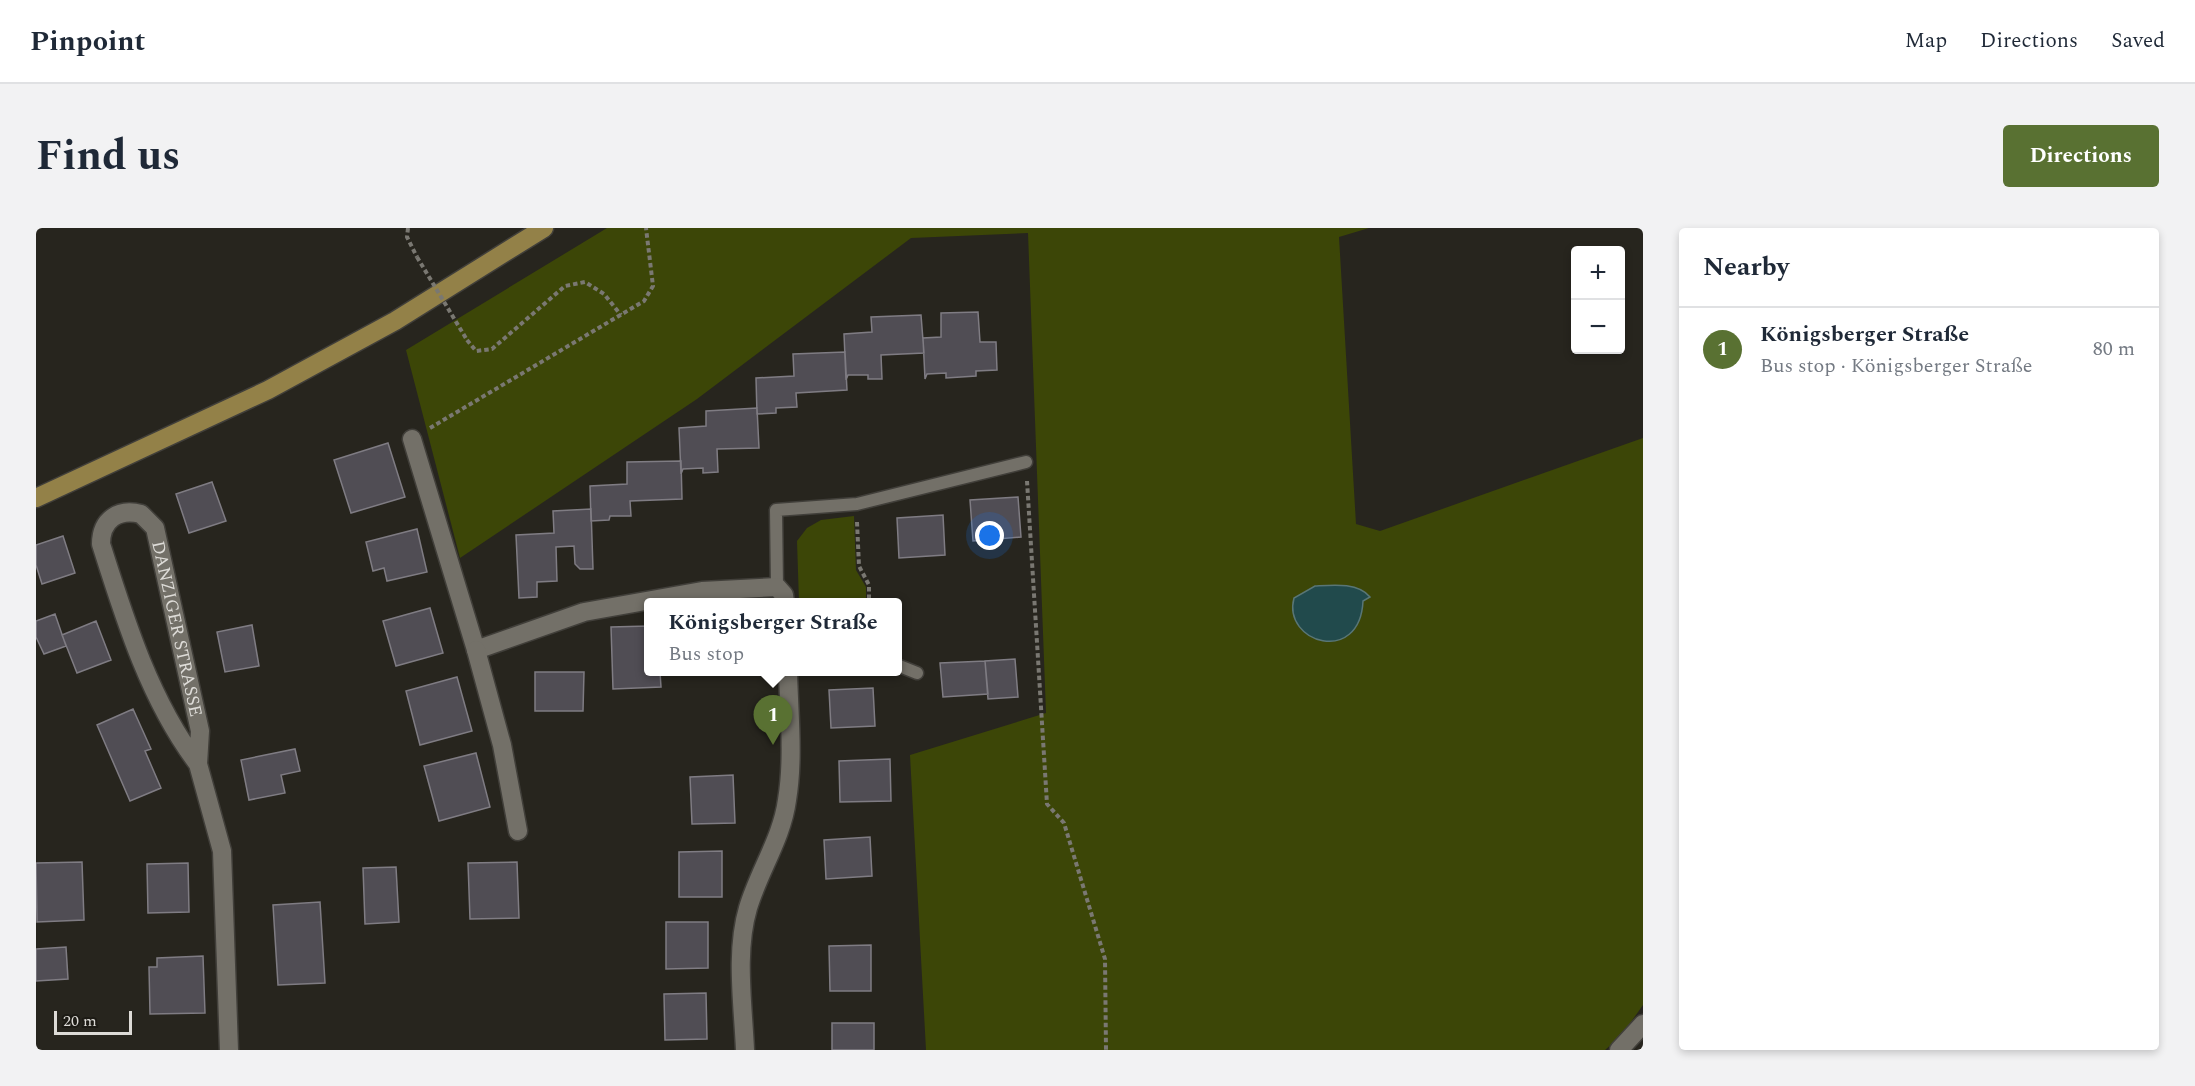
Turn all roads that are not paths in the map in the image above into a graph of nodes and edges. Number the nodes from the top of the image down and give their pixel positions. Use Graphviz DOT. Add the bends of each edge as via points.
graph roads {
  1 [pos="544,228"];
  2 [pos="412,439"];
  3 [pos="1026,462"];
  4 [pos="36,498"];
  5 [pos="781,595"];
  6 [pos="663,598"];
  7 [pos="644,601"];
  8 [pos="476,650"];
  9 [pos="902,667"];
  10 [pos="917,673"];
  11 [pos="788,676"];
  12 [pos="198,764"];
  13 [pos="518,831"];
  14 [pos="1643,1024"];
  15 [pos="229,1050"];
  16 [pos="745,1050"];
  17 [pos="1619,1050"];
  1 -- 4 [label="main road" via="395,321 268,390"];
  2 -- 8 [label="street"];
  3 -- 5 [label="lane" via="857,504 776,510"];
  5 -- 6 [label="street" via="702,591"];
  7 -- 8 [label="street" via="584,612"];
  8 -- 13 [label="street" via="502,745"];
  9 -- 10 [label="lane"];
  11 -- 16 [label="street" via="787,802 782,826 747,911 741,948"];
  12 -- 12 [label="street, DANZIGER STRASSE" via="200,731 155,528 141,514 122,512 108,521 101,544 136,646 176,736"];
  12 -- 15 [label="street, DANZIGER STRASSE" via="222,851"];
  14 -- 17 [label="street"];
}
